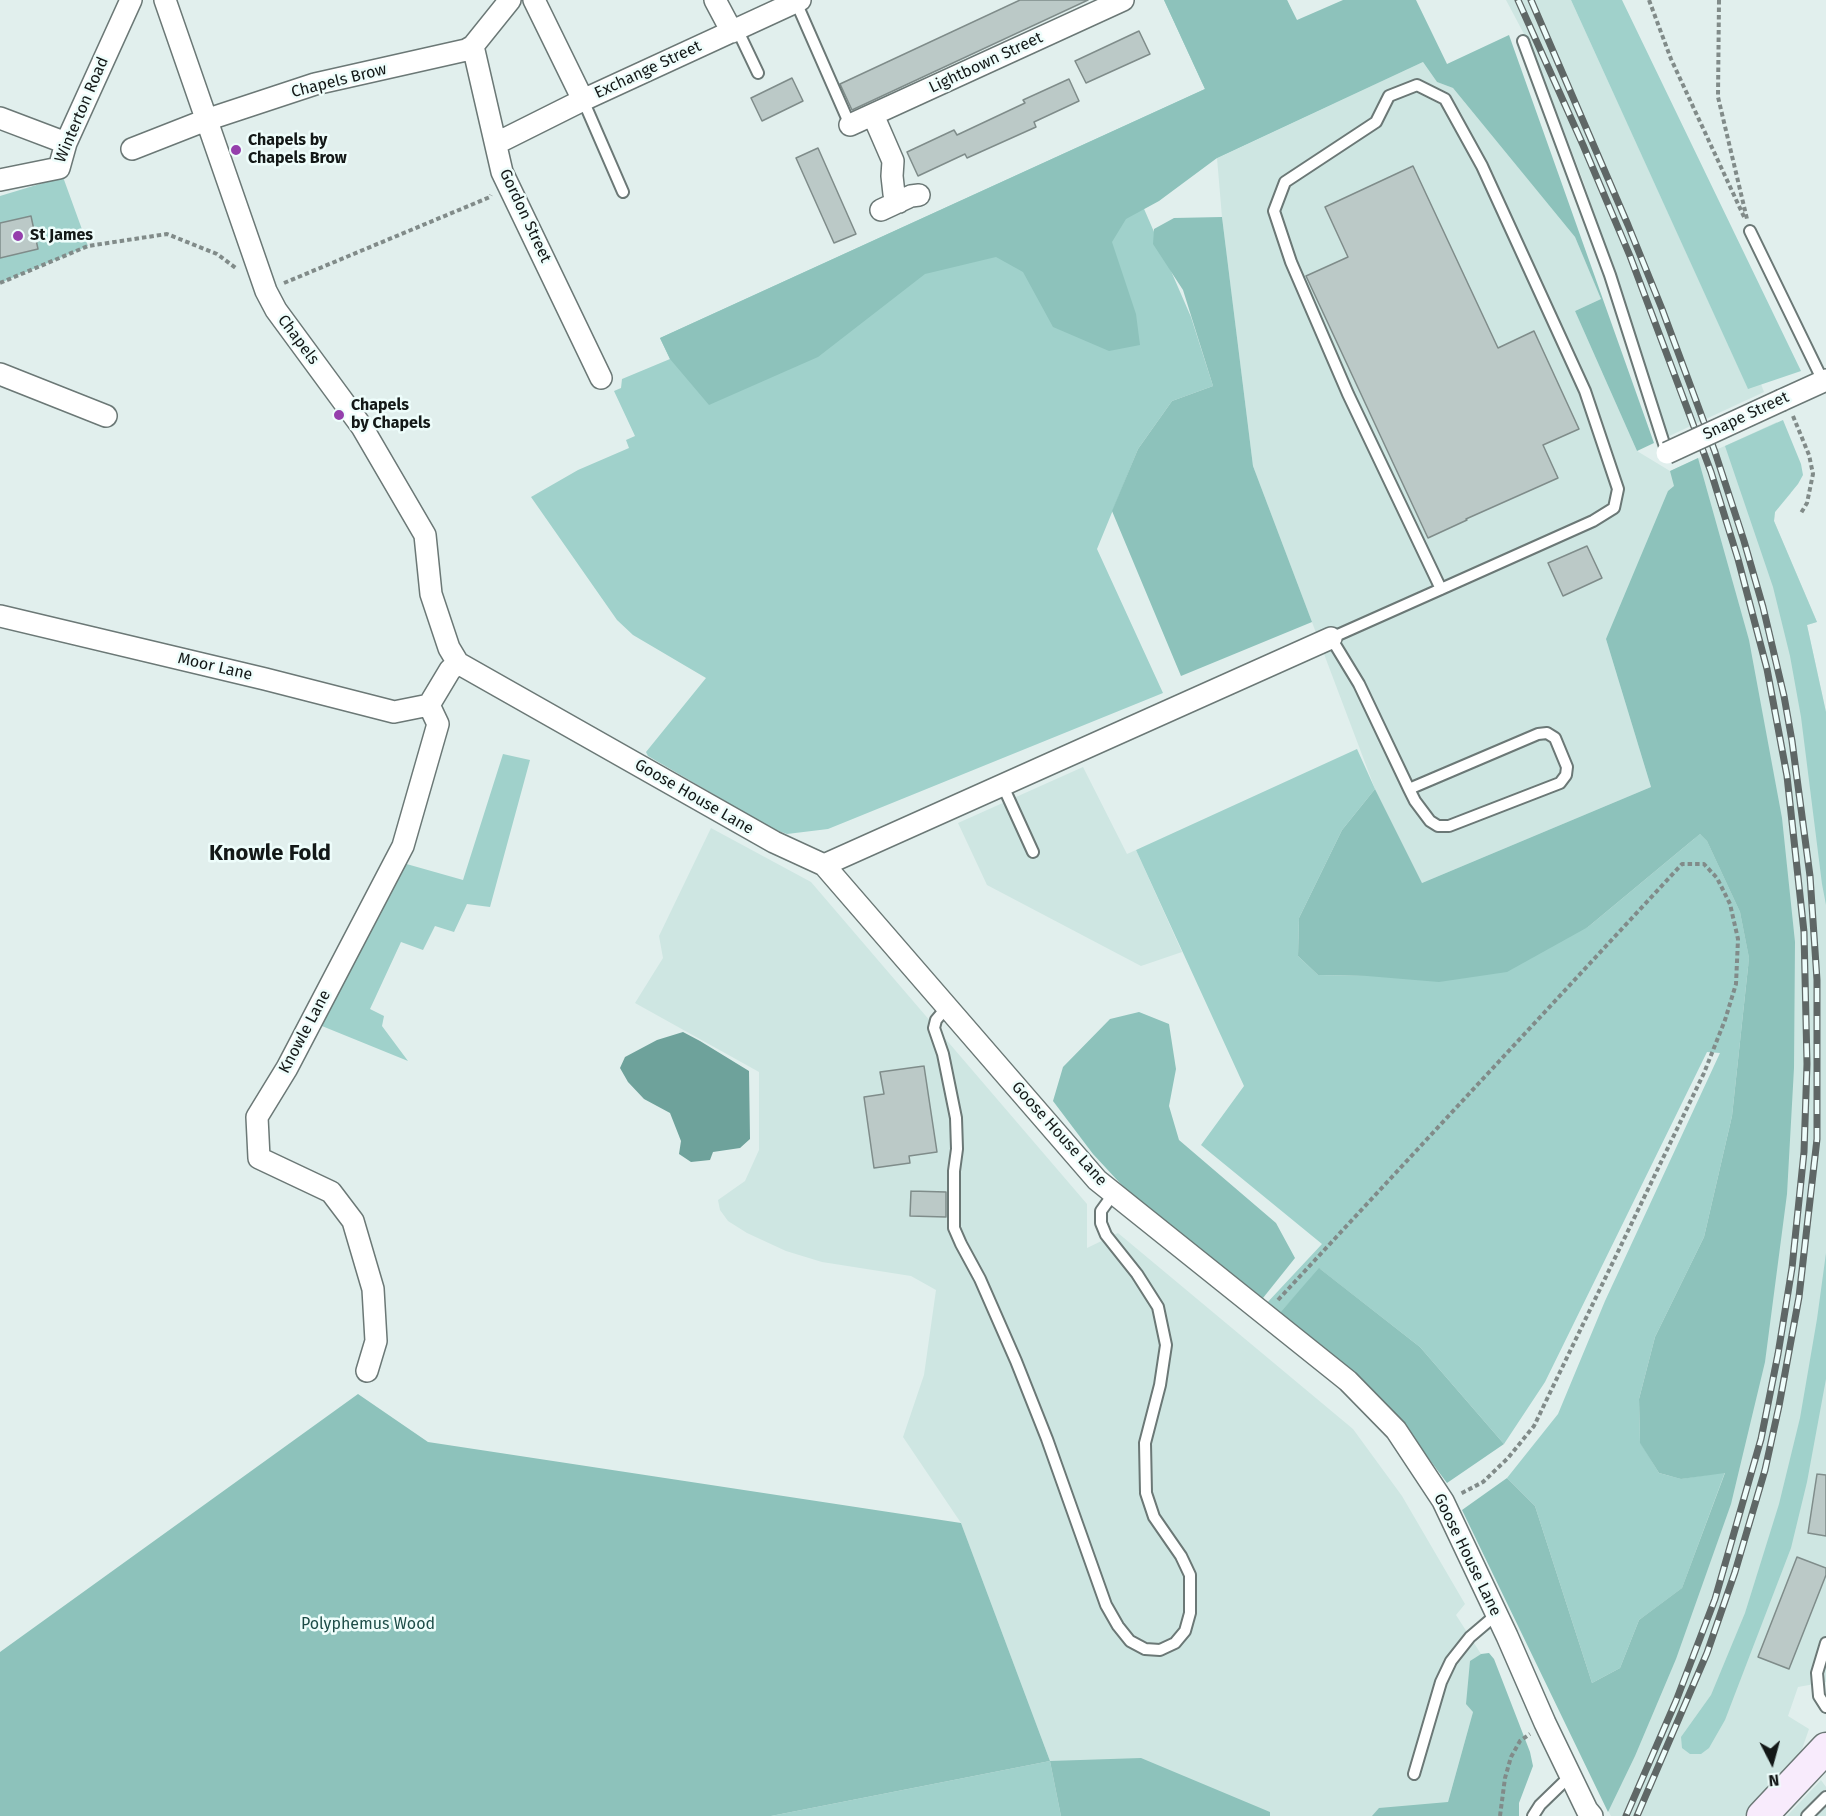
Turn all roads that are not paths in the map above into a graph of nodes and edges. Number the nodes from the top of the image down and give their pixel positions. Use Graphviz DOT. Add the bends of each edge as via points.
graph roads {
  1 [pos="165,0"];
  2 [pos="510,0"];
  3 [pos="534,0"];
  4 [pos="715,0"];
  5 [pos="1123,0"];
  6 [pos="127,1"];
  7 [pos="798,1"];
  8 [pos="734,30"];
  9 [pos="1523,41"];
  10 [pos="473,46"];
  11 [pos="758,73"];
  12 [pos="583,100"];
  13 [pos="873,115"];
  14 [pos="0,118"];
  15 [pos="206,120"];
  16 [pos="850,124"];
  17 [pos="66,143"];
  18 [pos="496,143"];
  19 [pos="132,149"];
  20 [pos="0,180"];
  21 [pos="623,192"];
  22 [pos="900,203"];
  23 [pos="1750,231"];
  24 [pos="0,374"];
  25 [pos="601,378"];
  26 [pos="1824,381"];
  27 [pos="106,416"];
  28 [pos="1667,453"];
  29 [pos="1441,589"];
  30 [pos="0,616"];
  31 [pos="1331,639"];
  32 [pos="458,663"];
  33 [pos="429,705"];
  34 [pos="1002,784"];
  35 [pos="1409,789"];
  36 [pos="1033,852"];
  37 [pos="824,865"];
  38 [pos="947,1007"];
  39 [pos="1114,1193"];
  40 [pos="367,1371"];
  41 [pos="1497,1614"];
  42 [pos="1826,1643"];
  43 [pos="1826,1707"];
  44 [pos="1826,1748"];
  45 [pos="1414,1774"];
  46 [pos="1571,1775"];
  47 [pos="1826,1797"];
  48 [pos="1590,1813"];
  49 [pos="1533,1816"];
  50 [pos="1762,1816"];
  51 [pos="1808,1816"];
  1 -- 15 [label="street, Chapels"];
  2 -- 10 [label="street"];
  3 -- 12 [label="street"];
  4 -- 8 [label="street"];
  5 -- 13 [label="street, Lightbown Street"];
  6 -- 17 [label="street, Winterton Road"];
  7 -- 8 [label="street, Exchange Street"];
  7 -- 16 [label="lane"];
  8 -- 11 [label="lane"];
  8 -- 12 [label="street, Exchange Street"];
  9 -- 28 [label="lane" via="1611,275"];
  10 -- 15 [label="street, Chapels Brow" via="457,54 315,84"];
  10 -- 18 [label="street, Gordon Street"];
  12 -- 18 [label="street, Exchange Street"];
  12 -- 21 [label="lane"];
  13 -- 16 [label="street, Lightbown Street"];
  13 -- 22 [label="street" via="893,161 894,194"];
  14 -- 17 [label="street"];
  15 -- 19 [label="street, Chapels Brow"];
  15 -- 32 [label="street, Chapels" via="266,291 362,427 424,535 431,594"];
  17 -- 20 [label="street, Winterton Road" via="59,168"];
  18 -- 25 [label="street, Gordon Street" via="502,172"];
  23 -- 26 [label="lane"];
  24 -- 27 [label="street"];
  26 -- 28 [label="street, Snape Street, bridge"];
  29 -- 29 [label="lane" via="1593,521 1614,508 1618,489 1586,391 1482,166 1445,99 1417,85 1389,96 1376,123 1285,182 1274,211 1291,262 1348,394"];
  29 -- 31 [label="lane"];
  30 -- 33 [label="street, Moor Lane" via="394,712"];
  31 -- 34 [label="street"];
  31 -- 35 [label="lane" via="1359,684"];
  32 -- 33 [label="street"];
  32 -- 37 [label="street, Goose House Lane" via="774,843"];
  33 -- 40 [label="street, Knowle Lane" via="438,724 403,846 287,1068 257,1117 259,1158 331,1192 353,1221 373,1289 376,1341"];
  34 -- 36 [label="lane"];
  34 -- 37 [label="street"];
  35 -- 35 [label="lane" via="1430,821 1449,826 1560,783 1567,767 1555,738 1538,734"];
  37 -- 38 [label="street, Goose House Lane"];
  38 -- 39 [label="street, Goose House Lane" via="1097,1180"];
  38 -- 39 [label="lane" via="934,1028 956,1118 954,1228 1016,1361 1106,1605 1130,1641 1145,1649 1160,1650 1175,1643 1185,1631 1190,1613 1190,1575 1154,1516 1146,1493 1145,1443 1166,1344 1158,1307 1101,1223 1101,1210"];
  39 -- 41 [label="street, Goose House Lane" via="1348,1381 1396,1430 1444,1504"];
  41 -- 45 [label="lane" via="1450,1661"];
  41 -- 46 [label="street, Goose House Lane"];
  42 -- 43 [label="lane" via="1816,1673 1819,1696"];
  44 -- 50 [label="street"];
  46 -- 48 [label="street, Goose House Lane"];
  46 -- 49 [label="lane"];
  47 -- 51 [label="lane"];
}
